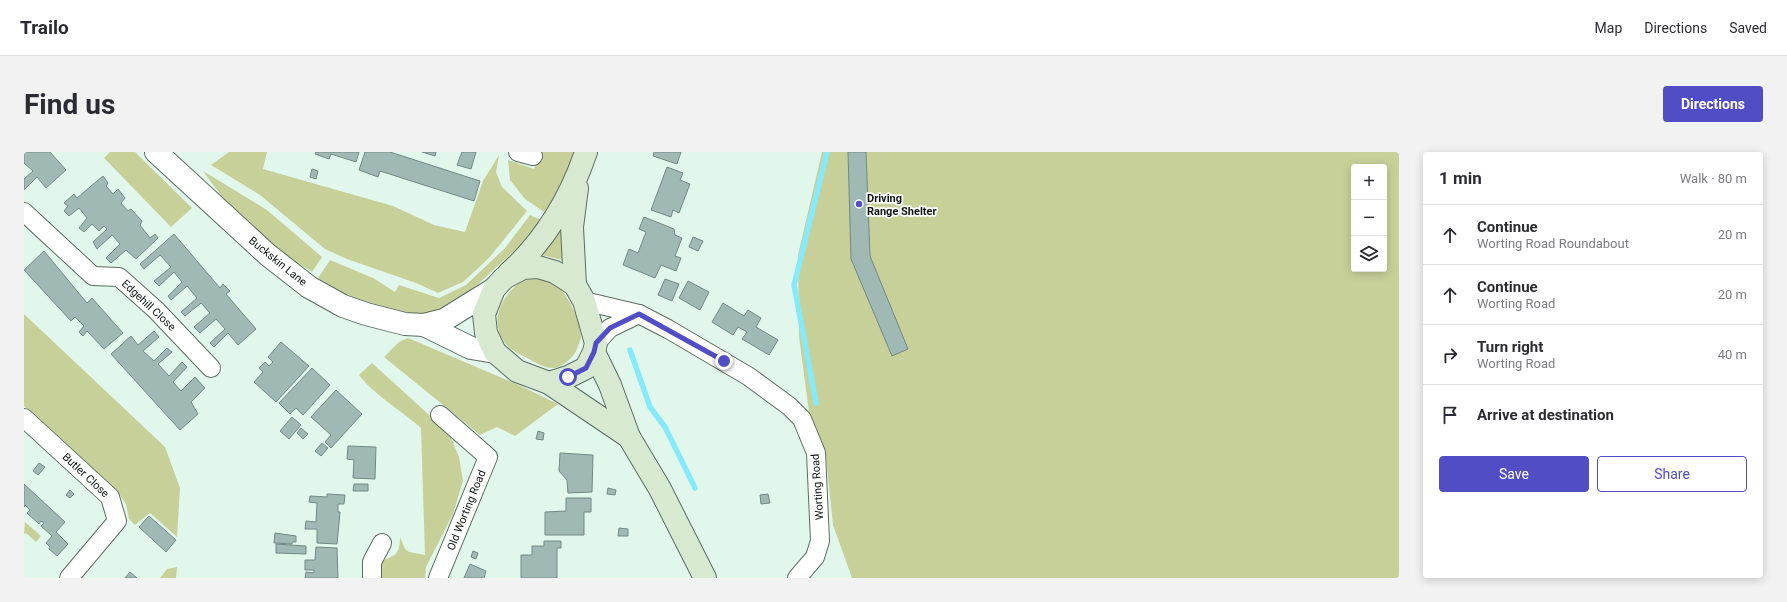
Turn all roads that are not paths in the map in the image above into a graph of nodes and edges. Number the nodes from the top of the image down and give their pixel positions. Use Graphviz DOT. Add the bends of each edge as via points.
graph roads {
  1 [pos="156,152"];
  2 [pos="586,152"];
  3 [pos="579,172"];
  4 [pos="24,212"];
  5 [pos="499,283"];
  6 [pos="580,293"];
  7 [pos="639,314"];
  8 [pos="424,325"];
  9 [pos="595,348"];
  10 [pos="495,352"];
  11 [pos="211,368"];
  12 [pos="549,383"];
  13 [pos="440,415"];
  14 [pos="24,418"];
  15 [pos="629,437"];
  16 [pos="382,542"];
  17 [pos="68,578"];
  18 [pos="372,578"];
  19 [pos="438,578"];
  20 [pos="705,578"];
  21 [pos="797,578"];
  1 -- 8 [label="street, Buckskin Lane" via="268,254 309,286 343,306 366,314 405,324"];
  2 -- 3 [label="main road"];
  3 -- 5 [label="main road" via="554,220 523,261"];
  3 -- 6 [label="main road" via="572,227"];
  4 -- 11 [label="street, Edgehill Close" via="93,276 119,278 156,310"];
  5 -- 6 [label="main road" via="523,268 538,268 555,272"];
  5 -- 8 [label="street, Buckskin Lane" via="444,320"];
  5 -- 10 [label="main road" via="484,314 486,333"];
  6 -- 7 [label="street, Worting Road"];
  6 -- 9 [label="main road"];
  7 -- 9 [label="street" via="610,328"];
  7 -- 21 [label="street, Worting Road" via="748,376 789,406 802,419 816,453 820,541 815,557"];
  8 -- 10 [label="street, Buckskin Lane" via="471,348"];
  9 -- 12 [label="main road" via="586,368"];
  9 -- 15 [label="main road"];
  10 -- 12 [label="main road" via="518,371"];
  12 -- 15 [label="main road"];
  13 -- 19 [label="street, Old Worting Road" via="488,457"];
  14 -- 17 [label="street, Butler Close" via="110,497 115,507 117,522"];
  15 -- 20 [label="main road" via="660,489"];
  16 -- 18 [label="street" via="372,562"];
}
